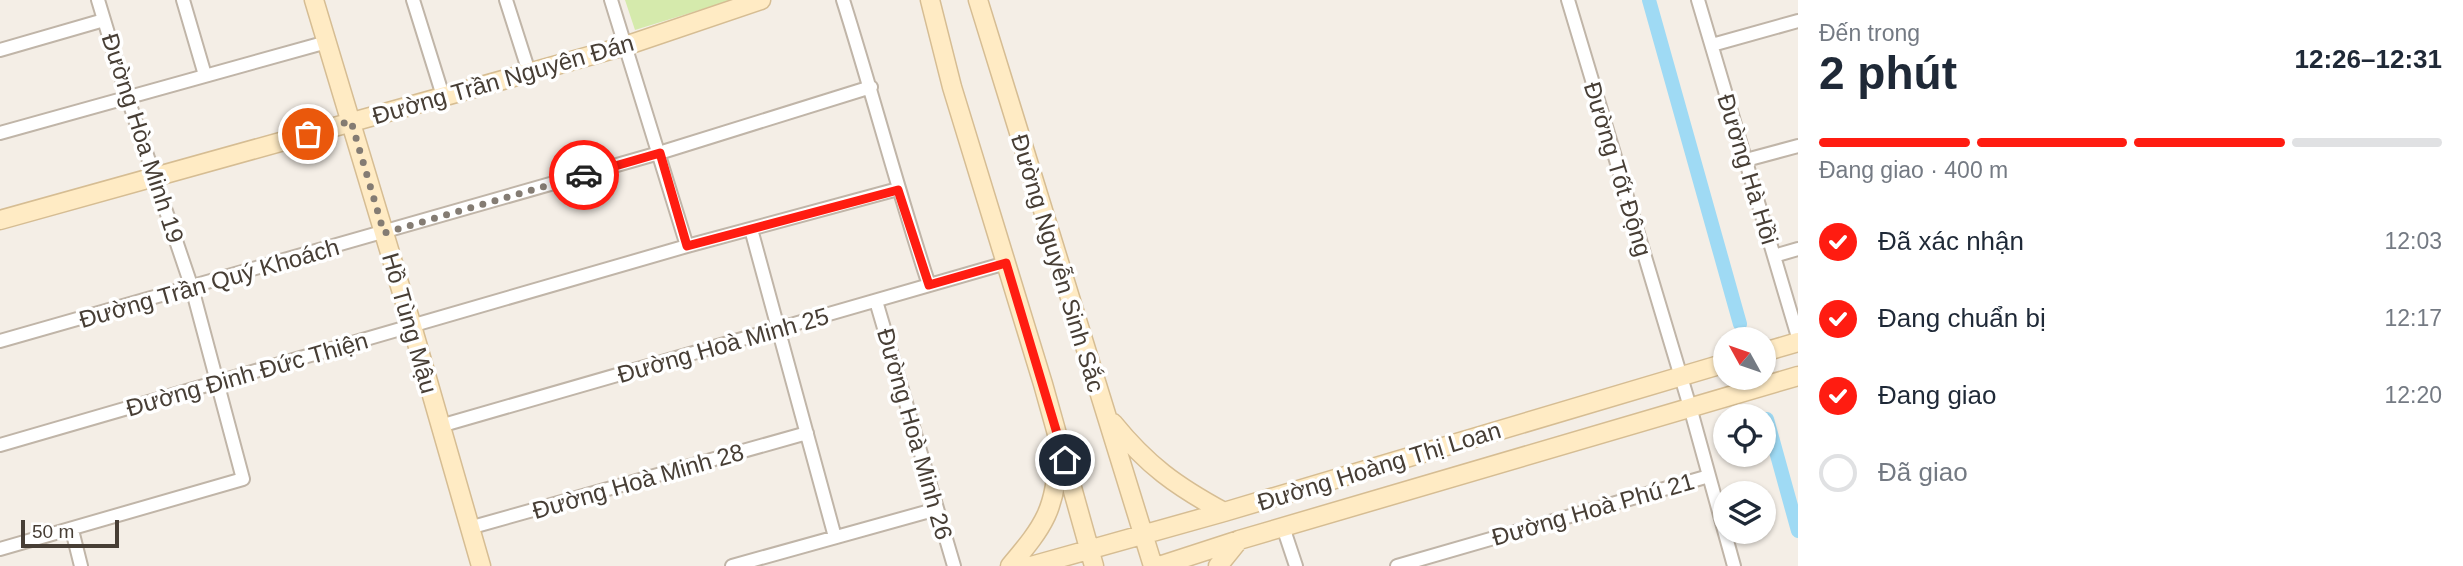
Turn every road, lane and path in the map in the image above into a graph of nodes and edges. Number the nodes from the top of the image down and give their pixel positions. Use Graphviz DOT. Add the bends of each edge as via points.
graph roads {
  1 [pos="98,0"];
  2 [pos="183,0"];
  3 [pos="314,0"];
  4 [pos="413,0"];
  5 [pos="506,0"];
  6 [pos="611,0"];
  7 [pos="761,0"];
  8 [pos="843,0"];
  9 [pos="930,0"];
  10 [pos="978,0"];
  11 [pos="1568,0"];
  12 [pos="1698,0"];
  13 [pos="104,20"];
  14 [pos="1798,21"];
  15 [pos="327,42"];
  16 [pos="1712,45"];
  17 [pos="625,46"];
  18 [pos="0,50"];
  19 [pos="528,72"];
  20 [pos="205,75"];
  21 [pos="871,88"];
  22 [pos="127,96"];
  23 [pos="443,96"];
  24 [pos="351,121"];
  25 [pos="0,133"];
  26 [pos="1798,146"];
  27 [pos="660,153"];
  28 [pos="1746,160"];
  29 [pos="155,177"];
  30 [pos="898,190"];
  31 [pos="0,220"];
  32 [pos="751,229"];
  33 [pos="384,233"];
  34 [pos="687,246"];
  35 [pos="1798,249"];
  36 [pos="1774,256"];
  37 [pos="1006,263"];
  38 [pos="929,285"];
  39 [pos="192,288"];
  40 [pos="876,301"];
  41 [pos="412,326"];
  42 [pos="779,329"];
  43 [pos="1798,340"];
  44 [pos="0,341"];
  45 [pos="1776,348"];
  46 [pos="1713,367"];
  47 [pos="1680,376"];
  48 [pos="1798,376"];
  49 [pos="217,383"];
  50 [pos="1690,407"];
  51 [pos="1104,412"];
  52 [pos="440,426"];
  53 [pos="807,433"];
  54 [pos="1058,438"];
  55 [pos="0,445"];
  56 [pos="1709,476"];
  57 [pos="937,509"];
  58 [pos="1224,512"];
  59 [pos="1283,527"];
  60 [pos="469,528"];
  61 [pos="72,530"];
  62 [pos="1144,534"];
  63 [pos="835,537"];
  64 [pos="1239,540"];
  65 [pos="0,549"];
  66 [pos="1092,558"];
  67 [pos="81,566"];
  68 [pos="481,566"];
  69 [pos="732,566"];
  70 [pos="954,566"];
  71 [pos="1010,566"];
  72 [pos="1031,566"];
  73 [pos="1153,566"];
  74 [pos="1159,566"];
  75 [pos="1218,566"];
  76 [pos="1296,566"];
  77 [pos="1399,566"];
  78 [pos="1734,566"];
  1 -- 13 [label="street, Đường Hòa Minh 19"];
  2 -- 20 [label="street"];
  3 -- 15 [label="main road, Hồ Tùng Mậu"];
  4 -- 23 [label="street"];
  5 -- 19 [label="street"];
  6 -- 17 [label="street"];
  7 -- 17 [label="main road, Đường Trần Nguyên Đán"];
  8 -- 21 [label="street"];
  9 -- 37 [label="main road, Đường Nguyễn Sinh Sắc"];
  10 -- 51 [label="main road, Đường Nguyễn Sinh Sắc"];
  11 -- 47 [label="street, Đường Tốt Động"];
  12 -- 16 [label="street, Đường Hà Hồi"];
  13 -- 18 [label="street"];
  13 -- 22 [label="street, Đường Hòa Minh 19"];
  14 -- 16 [label="street"];
  15 -- 20 [label="street"];
  15 -- 24 [label="main road, Hồ Tùng Mậu"];
  16 -- 28 [label="street, Đường Hà Hồi"];
  17 -- 19 [label="main road, Đường Trần Nguyên Đán"];
  17 -- 27 [label="street"];
  19 -- 23 [label="main road, Đường Trần Nguyên Đán"];
  20 -- 22 [label="street"];
  21 -- 27 [label="street, Đường Trần Quý Khoách"];
  21 -- 30 [label="street"];
  22 -- 25 [label="street"];
  22 -- 29 [label="street, Đường Hòa Minh 19"];
  23 -- 24 [label="main road, Đường Trần Nguyên Đán"];
  24 -- 29 [label="main road, Đường Trần Nguyên Đán"];
  24 -- 33 [label="main road, Hồ Tùng Mậu"];
  26 -- 28 [label="street"];
  27 -- 33 [label="street, Đường Trần Quý Khoách"];
  27 -- 34 [label="street"];
  28 -- 36 [label="street, Đường Hà Hồi"];
  29 -- 31 [label="main road, Đường Trần Nguyên Đán"];
  29 -- 39 [label="street, Đường Hòa Minh 19"];
  30 -- 32 [label="street, Đường Đinh Đức Thiện"];
  30 -- 38 [label="street"];
  32 -- 34 [label="street, Đường Đinh Đức Thiện"];
  32 -- 42 [label="street"];
  33 -- 39 [label="street, Đường Trần Quý Khoách"];
  33 -- 41 [label="main road, Hồ Tùng Mậu"];
  34 -- 41 [label="street, Đường Đinh Đức Thiện"];
  35 -- 36 [label="street"];
  36 -- 43 [label="street, Đường Hà Hồi"];
  37 -- 38 [label="street, Đường Hoà Minh 25"];
  37 -- 54 [label="main road, Đường Nguyễn Sinh Sắc"];
  38 -- 40 [label="street, Đường Hoà Minh 25"];
  39 -- 44 [label="street, Đường Trần Quý Khoách"];
  39 -- 49 [label="street, Đường Hòa Minh 19"];
  40 -- 42 [label="street, Đường Hoà Minh 25"];
  40 -- 57 [label="street, Đường Hoà Minh 26"];
  41 -- 49 [label="street, Đường Đinh Đức Thiện"];
  41 -- 52 [label="main road, Hồ Tùng Mậu"];
  42 -- 52 [label="street, Đường Hoà Minh 25"];
  42 -- 53 [label="street"];
  43 -- 45 [label="main road"];
  46 -- 47 [label="main road, Đường Hoàng Thị Loan"];
  47 -- 50 [label="street, Đường Tốt Động"];
  47 -- 58 [label="main road, Đường Hoàng Thị Loan"];
  48 -- 50 [label="main road, Đường Hoàng Thị Loan"];
  49 -- 55 [label="street, Đường Đinh Đức Thiện"];
  49 -- 61 [label="street, Đường Hòa Minh 19" via="243,479"];
  50 -- 56 [label="street, Đường Tốt Động"];
  50 -- 59 [label="main road, Đường Hoàng Thị Loan"];
  51 -- 58 [label="main road" via="1136,451 1166,477"];
  51 -- 62 [label="main road, Đường Nguyễn Sinh Sắc"];
  52 -- 60 [label="main road, Hồ Tùng Mậu"];
  53 -- 60 [label="street, Đường Hoà Minh 28"];
  53 -- 63 [label="street"];
  54 -- 66 [label="main road, Đường Nguyễn Sinh Sắc"];
  54 -- 71 [label="main road" via="1056,487 1047,516"];
  56 -- 77 [label="street, Đường Hoà Phú 21"];
  56 -- 78 [label="street, Đường Tốt Động"];
  57 -- 63 [label="street"];
  57 -- 70 [label="street, Đường Hoà Minh 26"];
  58 -- 62 [label="main road, Đường Hoàng Thị Loan"];
  59 -- 64 [label="main road, Đường Hoàng Thị Loan"];
  59 -- 76 [label="street"];
  60 -- 68 [label="main road, Hồ Tùng Mậu"];
  61 -- 65 [label="street"];
  61 -- 67 [label="street"];
  62 -- 66 [label="main road, Đường Hoàng Thị Loan"];
  62 -- 73 [label="main road, Đường Nguyễn Sinh Sắc"];
  63 -- 69 [label="street"];
  64 -- 74 [label="main road, Đường Hoàng Thị Loan"];
  64 -- 75 [label="main road"];
  66 -- 72 [label="main road, Đường Hoàng Thị Loan"];
}
